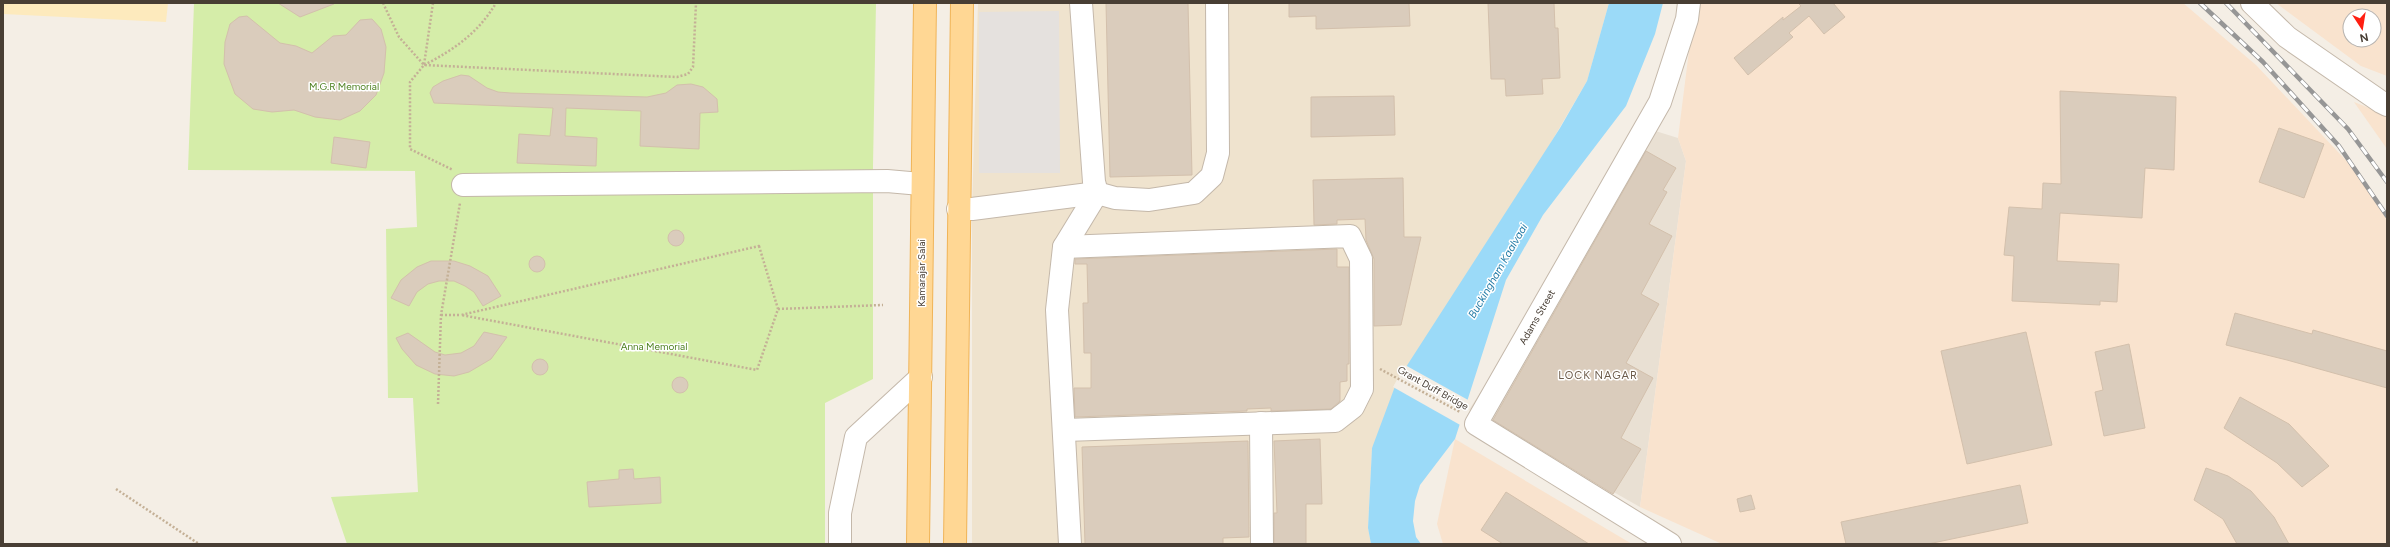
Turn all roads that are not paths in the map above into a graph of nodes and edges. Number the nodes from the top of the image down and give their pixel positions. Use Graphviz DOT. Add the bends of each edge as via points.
graph roads {
  1 [pos="925,3"];
  2 [pos="962,3"];
  3 [pos="1081,3"];
  4 [pos="1218,3"];
  5 [pos="1689,3"];
  6 [pos="2252,3"];
  7 [pos="2387,105"];
  8 [pos="921,184"];
  9 [pos="463,185"];
  10 [pos="1097,193"];
  11 [pos="958,209"];
  12 [pos="1064,247"];
  13 [pos="921,377"];
  14 [pos="1261,423"];
  15 [pos="1065,430"];
  16 [pos="840,544"];
  17 [pos="918,544"];
  18 [pos="955,544"];
  19 [pos="1070,544"];
  20 [pos="1262,544"];
  21 [pos="1670,544"];
  1 -- 8 [label="main road, Kamarajar Salai"];
  2 -- 11 [label="main road"];
  3 -- 10 [label="street" via="1094,182"];
  4 -- 10 [label="street" via="1218,153 1212,176 1194,193 1157,199 1115,198"];
  5 -- 21 [label="street, Adams Street" via="1687,19 1660,102 1476,424"];
  6 -- 7 [label="street" via="2287,37"];
  8 -- 9 [label="street" via="886,181"];
  8 -- 13 [label="main road, Kamarajar Salai"];
  10 -- 11 [label="street"];
  10 -- 12 [label="street"];
  11 -- 18 [label="main road"];
  12 -- 14 [label="street" via="1350,236 1361,259 1362,389 1353,407 1335,421"];
  12 -- 15 [label="street" via="1057,310"];
  13 -- 16 [label="street" via="856,437 840,513"];
  13 -- 17 [label="main road, Kamarajar Salai"];
  14 -- 15 [label="street"];
  14 -- 20 [label="street"];
  15 -- 19 [label="street"];
}
